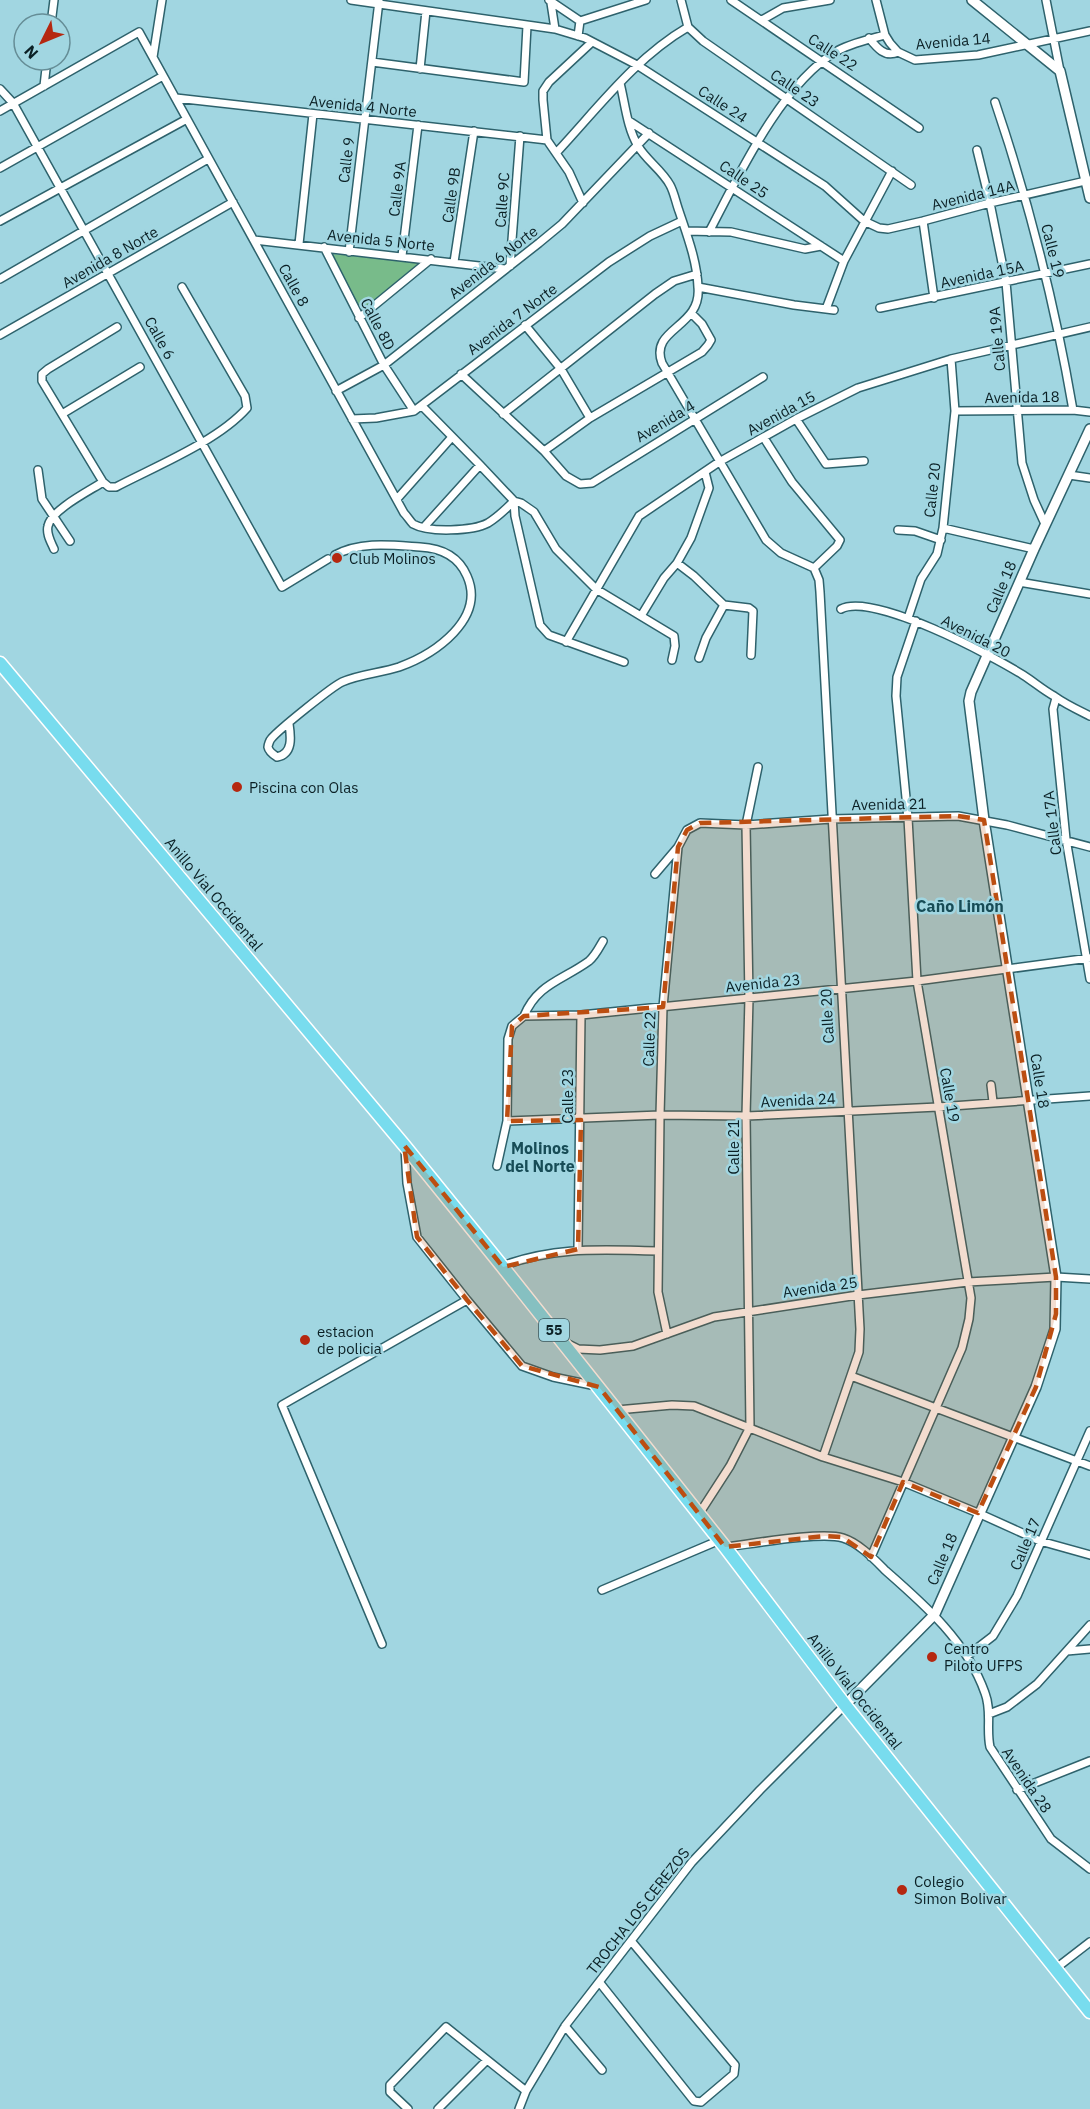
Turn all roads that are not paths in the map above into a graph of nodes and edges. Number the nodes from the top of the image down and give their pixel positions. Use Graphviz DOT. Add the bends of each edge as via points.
graph roads {
  1 [pos="162,0"];
  2 [pos="351,0"];
  3 [pos="646,0"];
  4 [pos="681,0"];
  5 [pos="731,0"];
  6 [pos="828,0"];
  7 [pos="876,0"];
  8 [pos="972,0"];
  9 [pos="1046,0"];
  10 [pos="550,1"];
  11 [pos="379,2"];
  12 [pos="982,4"];
  13 [pos="426,11"];
  14 [pos="762,20"];
  15 [pos="580,21"];
  16 [pos="527,26"];
  17 [pos="688,27"];
  18 [pos="555,29"];
  19 [pos="1090,31"];
  20 [pos="885,35"];
  21 [pos="578,36"];
  22 [pos="869,38"];
  23 [pos="1054,38"];
  24 [pos="592,42"];
  25 [pos="1026,44"];
  26 [pos="898,52"];
  27 [pos="153,57"];
  28 [pos="372,62"];
  29 [pos="822,63"];
  30 [pos="637,64"];
  31 [pos="420,69"];
  32 [pos="1060,71"];
  33 [pos="46,72"];
  34 [pos="164,76"];
  35 [pos="620,84"];
  36 [pos="44,86"];
  37 [pos="0,89"];
  38 [pos="176,98"];
  39 [pos="785,98"];
  40 [pos="995,102"];
  41 [pos="13,103"];
  42 [pos="0,111"];
  43 [pos="313,114"];
  44 [pos="187,119"];
  45 [pos="365,119"];
  46 [pos="629,120"];
  47 [pos="418,125"];
  48 [pos="919,128"];
  49 [pos="474,131"];
  50 [pos="649,133"];
  51 [pos="520,136"];
  52 [pos="547,140"];
  53 [pos="758,143"];
  54 [pos="638,145"];
  55 [pos="38,148"];
  56 [pos="977,150"];
  57 [pos="557,152"];
  58 [pos="208,159"];
  59 [pos="0,168"];
  60 [pos="892,171"];
  61 [pos="1088,180"];
  62 [pos="911,185"];
  63 [pos="732,187"];
  64 [pos="60,188"];
  65 [pos="1025,196"];
  66 [pos="1090,198"];
  67 [pos="233,202"];
  68 [pos="583,202"];
  69 [pos="990,203"];
  70 [pos="0,221"];
  71 [pos="682,221"];
  72 [pos="864,221"];
  73 [pos="923,221"];
  74 [pos="84,230"];
  75 [pos="686,231"];
  76 [pos="709,232"];
  77 [pos="254,240"];
  78 [pos="299,244"];
  79 [pos="821,246"];
  80 [pos="324,247"];
  81 [pos="349,252"];
  82 [pos="402,256"];
  83 [pos="431,259"];
  84 [pos="844,261"];
  85 [pos="454,262"];
  86 [pos="1090,264"];
  87 [pos="508,268"];
  88 [pos="108,274"];
  89 [pos="697,274"];
  90 [pos="1044,274"];
  91 [pos="0,279"];
  92 [pos="1006,282"];
  93 [pos="182,287"];
  94 [pos="699,287"];
  95 [pos="934,298"];
  96 [pos="880,308"];
  97 [pos="692,313"];
  98 [pos="359,318"];
  99 [pos="525,325"];
  100 [pos="117,327"];
  101 [pos="1090,327"];
  102 [pos="1060,334"];
  103 [pos="0,335"];
  104 [pos="1012,345"];
  105 [pos="951,359"];
  106 [pos="384,365"];
  107 [pos="140,367"];
  108 [pos="561,369"];
  109 [pos="667,372"];
  110 [pos="461,374"];
  111 [pos="763,377"];
  112 [pos="336,391"];
  113 [pos="422,406"];
  114 [pos="1072,410"];
  115 [pos="414,411"];
  116 [pos="955,411"];
  117 [pos="1017,412"];
  118 [pos="1090,412"];
  119 [pos="62,414"];
  120 [pos="503,414"];
  121 [pos="590,418"];
  122 [pos="352,419"];
  123 [pos="696,419"];
  124 [pos="796,419"];
  125 [pos="1090,429"];
  126 [pos="452,437"];
  127 [pos="764,438"];
  128 [pos="202,442"];
  129 [pos="544,451"];
  130 [pos="719,462"];
  131 [pos="864,462"];
  132 [pos="480,465"];
  133 [pos="38,470"];
  134 [pos="705,472"];
  135 [pos="1069,475"];
  136 [pos="1090,478"];
  137 [pos="104,482"];
  138 [pos="397,499"];
  139 [pos="514,501"];
  140 [pos="53,514"];
  141 [pos="1046,525"];
  142 [pos="424,527"];
  143 [pos="943,528"];
  144 [pos="898,530"];
  145 [pos="941,540"];
  146 [pos="70,541"];
  147 [pos="54,549"];
  148 [pos="1034,549"];
  149 [pos="676,563"];
  150 [pos="814,568"];
  151 [pos="1019,582"];
  152 [pos="596,589"];
  153 [pos="1090,594"];
  154 [pos="724,604"];
  155 [pos="841,609"];
  156 [pos="641,616"];
  157 [pos="908,618"];
  158 [pos="916,621"];
  159 [pos="566,642"];
  160 [pos="751,655"];
  161 [pos="988,657"];
  162 [pos="699,658"];
  163 [pos="672,660"];
  164 [pos="624,662"];
  165 [pos="0,663"];
  166 [pos="1056,698"];
  167 [pos="1090,716"];
  168 [pos="289,724"];
  169 [pos="758,767"];
  170 [pos="909,818"];
  171 [pos="831,819"];
  172 [pos="984,820"];
  173 [pos="746,825"];
  174 [pos="687,830"];
  175 [pos="1066,839"];
  176 [pos="1090,846"];
  177 [pos="678,847"];
  178 [pos="655,874"];
  179 [pos="603,941"];
  180 [pos="1088,958"];
  181 [pos="1007,970"];
  182 [pos="1090,979"];
  183 [pos="917,981"];
  184 [pos="840,988"];
  185 [pos="749,999"];
  186 [pos="663,1007"];
  187 [pos="581,1015"];
  188 [pos="524,1016"];
  189 [pos="991,1084"];
  190 [pos="1090,1096"];
  191 [pos="1027,1101"];
  192 [pos="993,1102"];
  193 [pos="938,1107"];
  194 [pos="847,1111"];
  195 [pos="660,1115"];
  196 [pos="746,1116"];
  197 [pos="581,1120"];
  198 [pos="507,1121"];
  199 [pos="404,1145"];
  200 [pos="497,1166"];
  201 [pos="578,1249"];
  202 [pos="658,1251"];
  203 [pos="502,1266"];
  204 [pos="1056,1277"];
  205 [pos="1090,1279"];
  206 [pos="968,1282"];
  207 [pos="858,1295"];
  208 [pos="467,1300"];
  209 [pos="747,1311"];
  210 [pos="667,1334"];
  211 [pos="561,1340"];
  212 [pos="851,1376"];
  213 [pos="599,1387"];
  214 [pos="935,1407"];
  215 [pos="617,1410"];
  216 [pos="750,1427"];
  217 [pos="1090,1431"];
  218 [pos="1014,1436"];
  219 [pos="823,1457"];
  220 [pos="1076,1461"];
  221 [pos="1090,1466"];
  222 [pos="903,1482"];
  223 [pos="978,1513"];
  224 [pos="699,1514"];
  225 [pos="1040,1542"];
  226 [pos="723,1544"];
  227 [pos="1090,1555"];
  228 [pos="871,1557"];
  229 [pos="602,1590"];
  230 [pos="935,1614"];
  231 [pos="1090,1625"];
  232 [pos="382,1644"];
  233 [pos="1090,1649"];
  234 [pos="1067,1651"];
  235 [pos="967,1656"];
  236 [pos="845,1705"];
  237 [pos="989,1714"];
  238 [pos="1090,1761"];
  239 [pos="1017,1790"];
  240 [pos="1090,1869"];
  241 [pos="632,1942"];
  242 [pos="1090,1942"];
  243 [pos="1055,1969"];
  244 [pos="600,1983"];
  245 [pos="1090,2012"];
  246 [pos="565,2026"];
  247 [pos="487,2060"];
  248 [pos="602,2070"];
  249 [pos="526,2091"];
  250 [pos="408,2109"];
  251 [pos="438,2109"];
  252 [pos="519,2109"];
  1 -- 27 [label="street"];
  2 -- 11 [label="street, Calle 24"];
  3 -- 15 [label="street"];
  4 -- 17 [label="street"];
  5 -- 14 [label="street, Calle 22"];
  6 -- 14 [label="street" via="783,8"];
  7 -- 20 [label="street"];
  8 -- 12 [label="street"];
  9 -- 23 [label="street"];
  10 -- 15 [label="street"];
  10 -- 18 [label="street"];
  11 -- 13 [label="street, Calle 24"];
  11 -- 28 [label="street, Calle 9"];
  12 -- 25 [label="street"];
  13 -- 16 [label="street, Calle 24"];
  13 -- 31 [label="street"];
  14 -- 29 [label="street, Calle 22"];
  15 -- 21 [label="street"];
  16 -- 18 [label="street, Calle 24"];
  16 -- 31 [label="street" via="524,82"];
  17 -- 30 [label="street"];
  17 -- 39 [label="street, Calle 23"];
  18 -- 21 [label="street, Calle 24"];
  19 -- 23 [label="street, Avenida 14"];
  20 -- 22 [label="street"];
  20 -- 26 [label="street, Avenida 14"];
  21 -- 24 [label="street, Calle 24"];
  22 -- 26 [label="street" via="884,53"];
  22 -- 29 [label="street" via="839,50"];
  23 -- 25 [label="street, Avenida 14"];
  23 -- 32 [label="street"];
  24 -- 30 [label="street, Calle 24"];
  24 -- 52 [label="street" via="543,91"];
  25 -- 26 [label="street, Avenida 14" via="978,55 915,60"];
  25 -- 32 [label="street"];
  27 -- 34 [label="street, Calle 8"];
  27 -- 36 [label="street, Calle 8" via="140,32"];
  28 -- 31 [label="street"];
  28 -- 45 [label="street, Calle 9"];
  29 -- 39 [label="street"];
  29 -- 48 [label="street, Calle 22"];
  30 -- 35 [label="street"];
  30 -- 53 [label="street, Calle 24"];
  32 -- 61 [label="street"];
  33 -- 36 [label="street"];
  34 -- 38 [label="street, Calle 8"];
  34 -- 55 [label="street"];
  35 -- 46 [label="street"];
  35 -- 57 [label="street"];
  36 -- 41 [label="street"];
  37 -- 41 [label="street"];
  38 -- 43 [label="street, Avenida 4 Norte"];
  38 -- 44 [label="street, Calle 8"];
  39 -- 53 [label="street"];
  39 -- 60 [label="street, Calle 23"];
  40 -- 65 [label="street, Calle 19"];
  41 -- 42 [label="street"];
  41 -- 55 [label="street, Calle 6"];
  43 -- 45 [label="street, Avenida 4 Norte"];
  43 -- 78 [label="street"];
  44 -- 58 [label="street, Calle 8"];
  44 -- 64 [label="street"];
  45 -- 47 [label="street, Avenida 4 Norte"];
  45 -- 81 [label="street, Calle 9"];
  46 -- 50 [label="street, Calle 25"];
  46 -- 54 [label="street"];
  47 -- 49 [label="street, Avenida 4 Norte"];
  47 -- 82 [label="street, Calle 9A"];
  49 -- 51 [label="street, Avenida 4 Norte"];
  49 -- 85 [label="street, Calle 9B"];
  50 -- 54 [label="street, Avenida 6 Norte"];
  50 -- 63 [label="street, Calle 25"];
  51 -- 52 [label="street, Avenida 4 Norte"];
  51 -- 87 [label="street, Calle 9C"];
  52 -- 57 [label="street"];
  53 -- 63 [label="street"];
  53 -- 72 [label="street, Calle 24" via="839,196"];
  54 -- 68 [label="street, Avenida 6 Norte"];
  54 -- 71 [label="street" via="670,184"];
  55 -- 59 [label="street"];
  55 -- 64 [label="street, Calle 6"];
  56 -- 69 [label="street, Calle 19A"];
  57 -- 68 [label="street"];
  58 -- 67 [label="street, Calle 8"];
  58 -- 74 [label="street"];
  60 -- 62 [label="street, Calle 23"];
  60 -- 72 [label="street"];
  61 -- 65 [label="street, Avenida 14A"];
  61 -- 66 [label="street"];
  63 -- 76 [label="street"];
  63 -- 79 [label="street, Calle 25"];
  64 -- 70 [label="street"];
  64 -- 74 [label="street, Calle 6"];
  65 -- 69 [label="street, Avenida 14A"];
  65 -- 90 [label="street, Calle 19"];
  67 -- 77 [label="street, Calle 8"];
  67 -- 88 [label="street, Avenida 8 Norte"];
  68 -- 87 [label="street, Avenida 6 Norte"];
  69 -- 73 [label="street, Avenida 14A"];
  69 -- 92 [label="street, Calle 19A"];
  71 -- 75 [label="street"];
  71 -- 99 [label="street, Avenida 7 Norte" via="630,247"];
  72 -- 73 [label="street, Avenida 14A" via="888,229"];
  72 -- 84 [label="street"];
  73 -- 95 [label="street"];
  74 -- 88 [label="street, Calle 6"];
  74 -- 91 [label="street"];
  75 -- 76 [label="street"];
  75 -- 89 [label="street"];
  76 -- 79 [label="street" via="731,232 805,249"];
  77 -- 78 [label="street, Avenida 5 Norte"];
  77 -- 112 [label="street, Calle 8"];
  78 -- 80 [label="street, Avenida 5 Norte"];
  79 -- 84 [label="street, Calle 25"];
  80 -- 81 [label="street, Avenida 5 Norte"];
  80 -- 98 [label="street, Calle 8D"];
  81 -- 82 [label="street, Avenida 5 Norte"];
  82 -- 83 [label="street, Avenida 5 Norte"];
  83 -- 85 [label="street, Avenida 5 Norte"];
  83 -- 98 [label="street"];
  84 -- 94 [label="street" via="830,309"];
  85 -- 87 [label="street, Avenida 5 Norte"];
  86 -- 90 [label="street, Avenida 15A"];
  87 -- 106 [label="street, Avenida 6 Norte"];
  88 -- 103 [label="street, Avenida 8 Norte"];
  88 -- 128 [label="street, Calle 6"];
  89 -- 94 [label="street"];
  89 -- 108 [label="street" via="666,286"];
  90 -- 92 [label="street, Avenida 15A"];
  90 -- 102 [label="street, Calle 19"];
  92 -- 95 [label="street, Avenida 15A"];
  92 -- 104 [label="street, Calle 19A"];
  93 -- 128 [label="street" via="245,396 247,408"];
  94 -- 97 [label="street" via="699,302"];
  95 -- 96 [label="street, Avenida 15A"];
  97 -- 109 [label="street" via="660,346 659,355"];
  97 -- 109 [label="street" via="711,340 702,352"];
  98 -- 106 [label="street, Calle 8D"];
  99 -- 108 [label="street"];
  99 -- 110 [label="street, Avenida 7 Norte"];
  100 -- 119 [label="street" via="42,374 42,381"];
  101 -- 102 [label="street, Avenida 15"];
  102 -- 104 [label="street, Avenida 15"];
  102 -- 114 [label="street, Calle 19"];
  104 -- 105 [label="street, Avenida 15"];
  104 -- 117 [label="street, Calle 19A"];
  105 -- 116 [label="street, Calle 20"];
  105 -- 124 [label="street, Avenida 15" via="858,388"];
  106 -- 112 [label="street, Avenida 6 Norte"];
  106 -- 115 [label="street, Calle 8D"];
  107 -- 119 [label="street"];
  108 -- 120 [label="street"];
  108 -- 121 [label="street"];
  109 -- 121 [label="street"];
  109 -- 123 [label="street"];
  110 -- 113 [label="street, Avenida 7 Norte"];
  110 -- 120 [label="street"];
  111 -- 123 [label="street, Avenida 4"];
  112 -- 122 [label="street, Calle 8"];
  113 -- 115 [label="street, Avenida 7 Norte"];
  113 -- 126 [label="street"];
  114 -- 117 [label="street, Avenida 18"];
  114 -- 118 [label="street, Avenida 18"];
  115 -- 122 [label="street, Avenida 7 Norte"];
  116 -- 117 [label="street, Avenida 18"];
  116 -- 143 [label="street, Calle 20"];
  117 -- 141 [label="street, Calle 19A" via="1022,463"];
  119 -- 137 [label="street"];
  120 -- 129 [label="street"];
  121 -- 129 [label="street"];
  122 -- 138 [label="street, Calle 8"];
  123 -- 129 [label="street, Avenida 4" via="592,483 580,484 566,476"];
  123 -- 130 [label="street"];
  124 -- 127 [label="street, Avenida 15"];
  124 -- 131 [label="street" via="826,464"];
  125 -- 135 [label="street, Calle 18"];
  126 -- 132 [label="street"];
  126 -- 138 [label="street"];
  127 -- 130 [label="street, Avenida 15"];
  127 -- 150 [label="street" via="792,482 840,540"];
  128 -- 137 [label="street" via="116,487"];
  128 -- 168 [label="street, Calle 6" via="282,586 332,557 365,544 427,547 447,552 467,575 471,588 467,615 433,651 401,666 339,683"];
  130 -- 134 [label="street, Avenida 15"];
  130 -- 150 [label="street" via="766,540"];
  132 -- 139 [label="street"];
  132 -- 142 [label="street"];
  133 -- 140 [label="street" via="42,499"];
  134 -- 149 [label="street" via="709,488 691,538"];
  134 -- 152 [label="street, Avenida 15" via="639,516"];
  135 -- 136 [label="street"];
  135 -- 141 [label="street, Calle 18"];
  137 -- 140 [label="street"];
  138 -- 142 [label="street, Calle 8" via="413,524"];
  139 -- 142 [label="street" via="486,524 440,530"];
  139 -- 152 [label="street" via="534,512 556,549"];
  139 -- 159 [label="street" via="540,625 549,635"];
  140 -- 146 [label="street"];
  140 -- 147 [label="street" via="48,526"];
  141 -- 148 [label="street, Calle 18"];
  143 -- 145 [label="street, Calle 20"];
  143 -- 148 [label="street"];
  144 -- 145 [label="street"];
  145 -- 157 [label="street, Calle 20" via="921,579"];
  148 -- 151 [label="street, Calle 18"];
  149 -- 154 [label="street"];
  149 -- 156 [label="street"];
  150 -- 171 [label="street, Calle 20" via="820,592"];
  151 -- 153 [label="street"];
  151 -- 161 [label="street, Calle 18"];
  152 -- 156 [label="street"];
  152 -- 159 [label="street, Avenida 15"];
  154 -- 160 [label="street" via="753,611"];
  154 -- 162 [label="street"];
  155 -- 157 [label="street, Avenida 20" via="859,605"];
  156 -- 163 [label="street" via="674,636"];
  157 -- 158 [label="street, Avenida 20"];
  158 -- 161 [label="street, Avenida 20"];
  158 -- 170 [label="street, Calle 19" via="897,677 896,696"];
  159 -- 164 [label="street"];
  161 -- 166 [label="street, Avenida 20"];
  161 -- 172 [label="street, Calle 18" via="969,700"];
  165 -- 199 [label="highway, Anillo Vial Occidental / 55"];
  166 -- 167 [label="street, Avenida 20"];
  166 -- 175 [label="street, Calle 17A" via="1053,709"];
  168 -- 168 [label="street" via="270,740 268,747 277,757 289,751"];
  169 -- 173 [label="street, Calle 21"];
  170 -- 171 [label="street, Avenida 21"];
  170 -- 172 [label="street, Avenida 21" via="958,816"];
  170 -- 183 [label="street, Calle 19"];
  171 -- 173 [label="street, Avenida 21"];
  171 -- 184 [label="street, Calle 20"];
  172 -- 175 [label="street, Avenida 21"];
  172 -- 181 [label="street, Calle 18"];
  173 -- 174 [label="street, Avenida 21" via="700,823"];
  173 -- 185 [label="street, Calle 21"];
  174 -- 177 [label="street, Calle 22"];
  175 -- 176 [label="street, Avenida 21"];
  175 -- 180 [label="street, Calle 17A"];
  177 -- 178 [label="street"];
  177 -- 186 [label="street, Calle 22"];
  179 -- 188 [label="street" via="589,961 544,988"];
  180 -- 181 [label="street, Avenida 23"];
  180 -- 182 [label="street, Calle 17A"];
  181 -- 183 [label="street, Avenida 23"];
  181 -- 191 [label="street, Calle 18"];
  183 -- 184 [label="street, Avenida 23"];
  183 -- 193 [label="street, Calle 19"];
  184 -- 185 [label="street, Avenida 23"];
  184 -- 194 [label="street, Calle 20"];
  185 -- 186 [label="street, Avenida 23"];
  185 -- 196 [label="street, Calle 21"];
  186 -- 187 [label="street, Avenida 23"];
  186 -- 195 [label="street, Calle 22"];
  187 -- 188 [label="street, Avenida 23"];
  187 -- 197 [label="street, Calle 23"];
  188 -- 198 [label="street" via="512,1026 508,1039"];
  189 -- 192 [label="street"];
  190 -- 191 [label="street, Avenida 24"];
  191 -- 192 [label="street, Avenida 24"];
  191 -- 204 [label="street, Calle 18"];
  192 -- 193 [label="street, Avenida 24"];
  193 -- 194 [label="street, Avenida 24"];
  193 -- 206 [label="street, Calle 19"];
  194 -- 196 [label="street, Avenida 24"];
  194 -- 207 [label="street, Calle 20"];
  195 -- 196 [label="street, Avenida 24"];
  195 -- 197 [label="street, Avenida 24"];
  195 -- 202 [label="street, Calle 22"];
  196 -- 209 [label="street, Calle 21"];
  197 -- 198 [label="street, Avenida 24"];
  197 -- 201 [label="street, Calle 23"];
  198 -- 200 [label="street"];
  199 -- 203 [label="highway, Anillo Vial Occidental / 55"];
  199 -- 208 [label="street" via="417,1237"];
  201 -- 202 [label="street"];
  201 -- 203 [label="street"];
  202 -- 210 [label="street, Calle 22" via="658,1292"];
  203 -- 211 [label="highway, Anillo Vial Occidental / 55"];
  204 -- 205 [label="street, Avenida 25"];
  204 -- 206 [label="street, Avenida 25"];
  204 -- 218 [label="street, Calle 18" via="1055,1329 1036,1387"];
  206 -- 207 [label="street, Avenida 25"];
  206 -- 214 [label="street, Calle 19" via="971,1298 962,1348"];
  207 -- 209 [label="street, Avenida 25"];
  207 -- 212 [label="street, Calle 20" via="859,1352"];
  208 -- 213 [label="street" via="522,1366"];
  208 -- 232 [label="street" via="282,1405"];
  209 -- 210 [label="street, Avenida 25" via="714,1317"];
  209 -- 216 [label="street, Calle 21"];
  210 -- 211 [label="street, Avenida 25" via="633,1346 600,1350 578,1349"];
  211 -- 213 [label="highway, Anillo Vial Occidental / 55"];
  212 -- 214 [label="street"];
  212 -- 219 [label="street, Calle 20"];
  213 -- 215 [label="highway, Anillo Vial Occidental / 55"];
  214 -- 218 [label="street"];
  214 -- 222 [label="street, Calle 19"];
  215 -- 216 [label="street" via="694,1406"];
  215 -- 224 [label="highway, Anillo Vial Occidental / 55"];
  216 -- 219 [label="street"];
  216 -- 224 [label="street, Calle 21"];
  217 -- 220 [label="street, Calle 17"];
  218 -- 220 [label="street"];
  218 -- 223 [label="street, Calle 18"];
  219 -- 222 [label="street"];
  220 -- 221 [label="street"];
  220 -- 225 [label="street, Calle 17"];
  222 -- 223 [label="street"];
  222 -- 228 [label="street, Calle 19"];
  223 -- 225 [label="street"];
  223 -- 230 [label="street, Calle 18"];
  224 -- 226 [label="highway, Anillo Vial Occidental / 55"];
  225 -- 227 [label="street"];
  225 -- 235 [label="street, Calle 17" via="1004,1621 993,1636"];
  226 -- 228 [label="street, Avenida 28" via="842,1537"];
  226 -- 229 [label="street, Avenida 28"];
  226 -- 236 [label="highway, Anillo Vial Occidental / 55"];
  228 -- 230 [label="street, Avenida 28"];
  230 -- 235 [label="street, Avenida 28"];
  230 -- 236 [label="street, Calle 18"];
  231 -- 234 [label="street"];
  233 -- 234 [label="street"];
  234 -- 237 [label="street" via="1037,1684 1007,1707"];
  235 -- 237 [label="street, Avenida 28" via="986,1694"];
  236 -- 241 [label="street, TROCHA LOS CEREZOS" via="692,1862"];
  236 -- 243 [label="highway, Anillo Vial Occidental / 55"];
  237 -- 239 [label="street, Avenida 28" via="990,1747"];
  238 -- 239 [label="street"];
  239 -- 240 [label="street, Avenida 28" via="1051,1839"];
  241 -- 244 [label="street, TROCHA LOS CEREZOS"];
  241 -- 244 [label="street" via="735,2065 734,2074 701,2102 694,2101"];
  242 -- 243 [label="street"];
  243 -- 245 [label="highway, Anillo Vial Occidental / 55"];
  244 -- 246 [label="street, TROCHA LOS CEREZOS"];
  246 -- 248 [label="street"];
  246 -- 249 [label="street, TROCHA LOS CEREZOS"];
  247 -- 249 [label="street"];
  247 -- 250 [label="street" via="446,2027 390,2085 390,2092"];
  247 -- 251 [label="street"];
  249 -- 252 [label="street, TROCHA LOS CEREZOS"];
}
